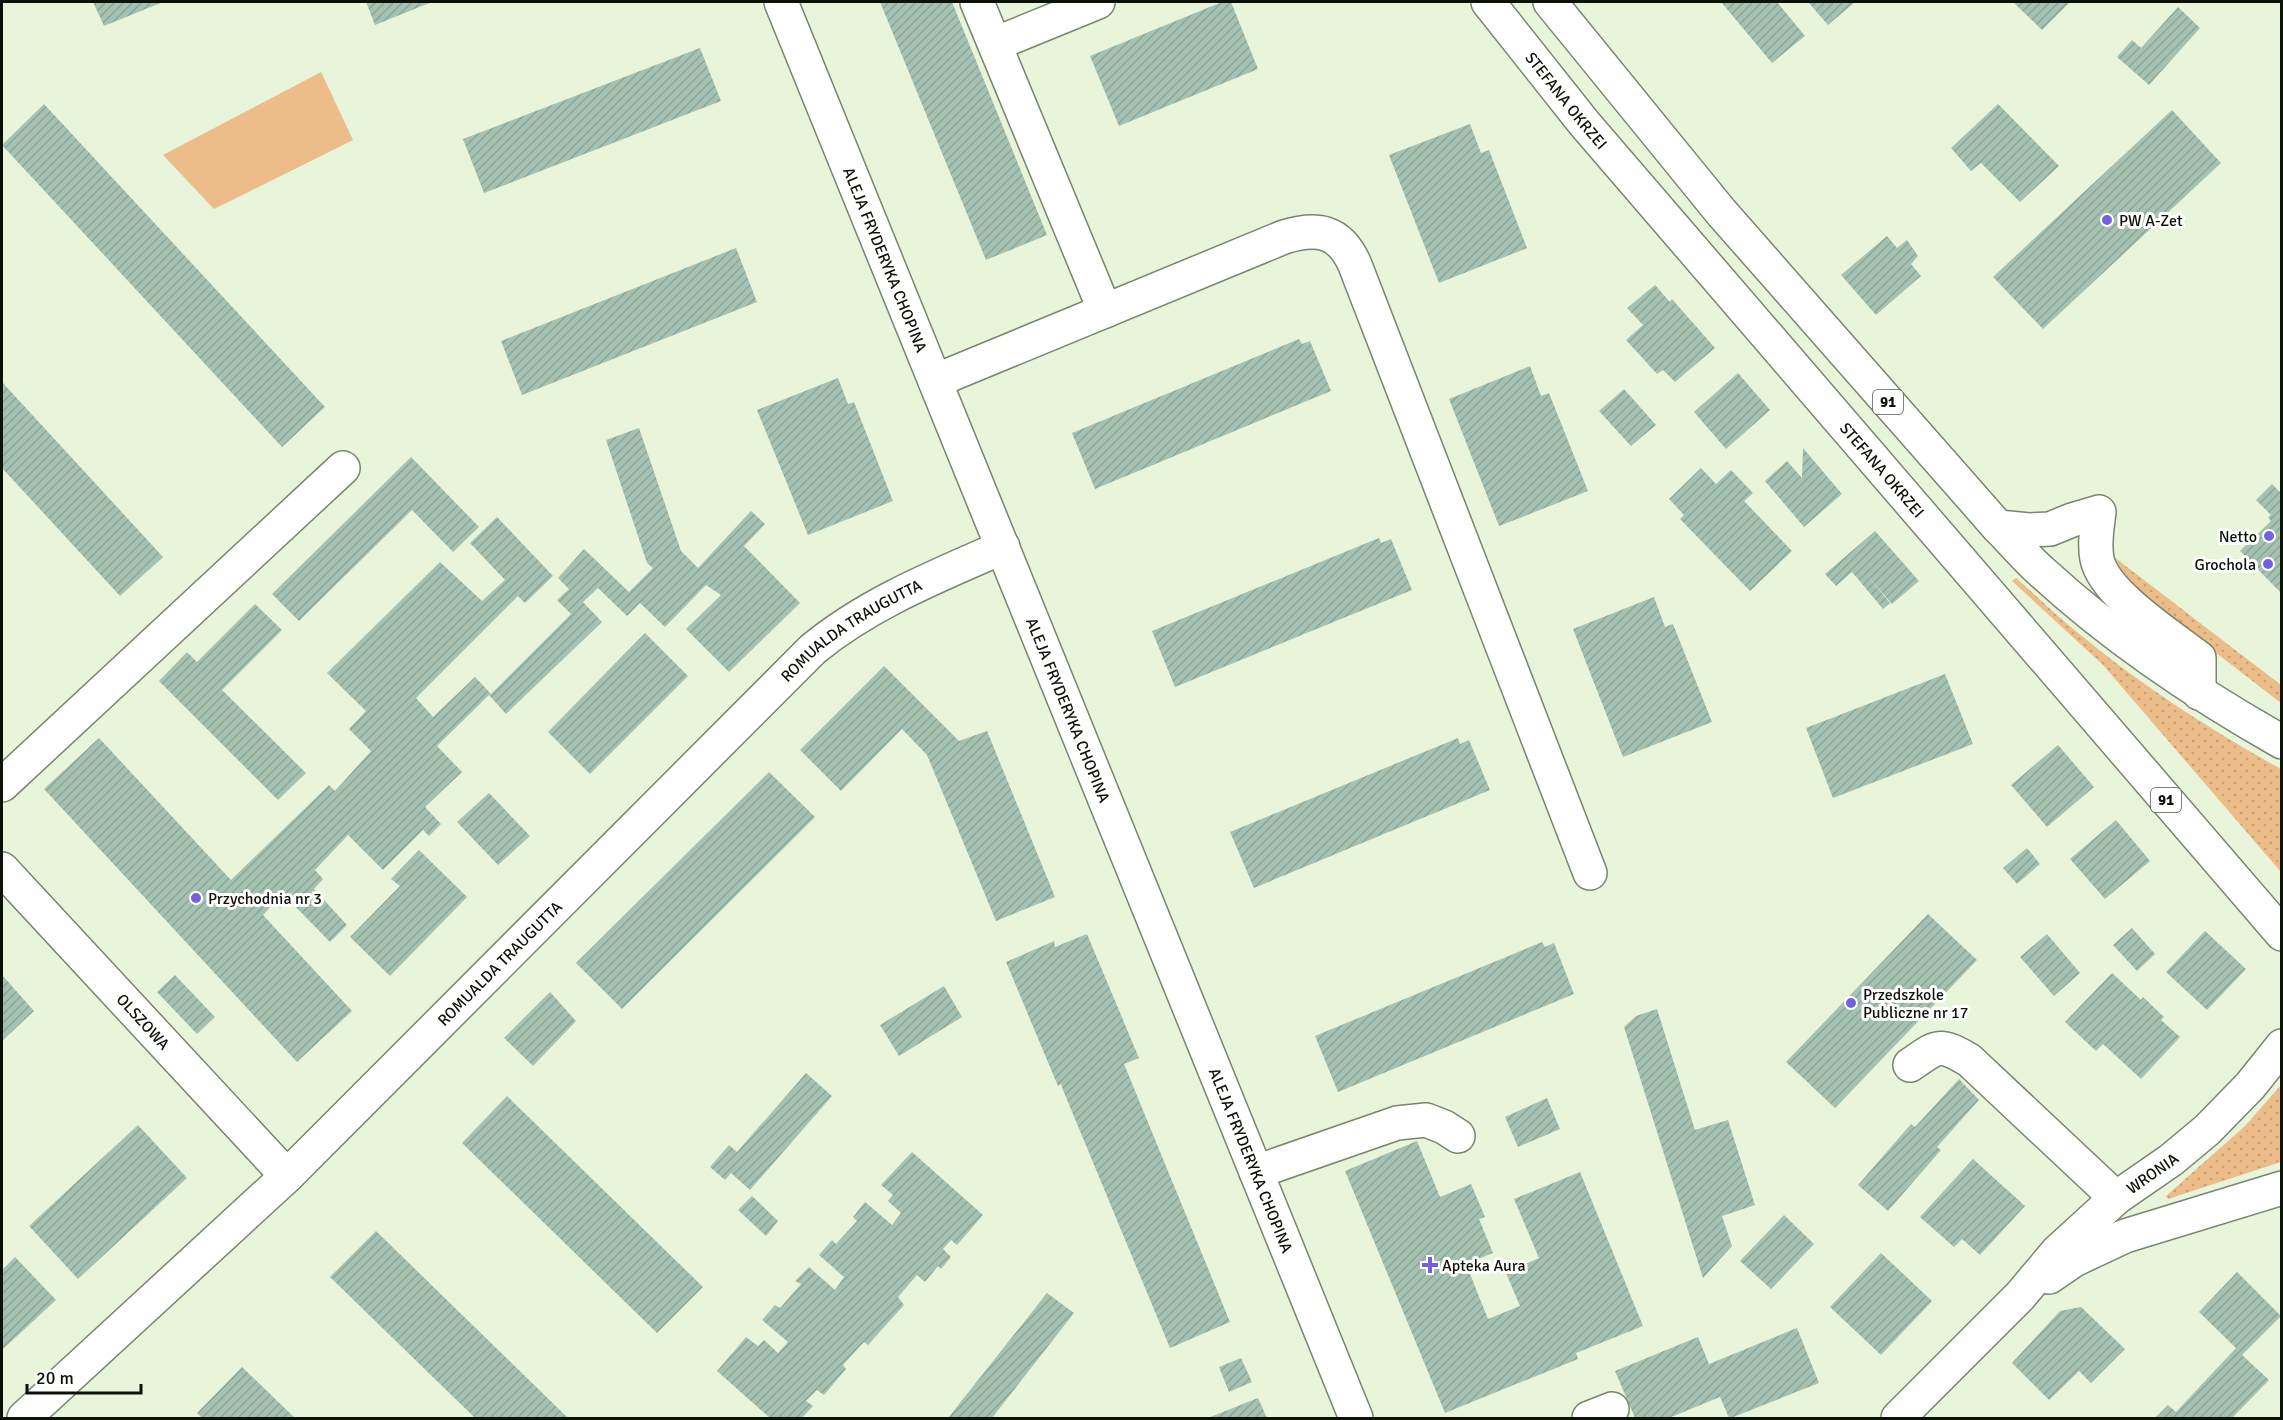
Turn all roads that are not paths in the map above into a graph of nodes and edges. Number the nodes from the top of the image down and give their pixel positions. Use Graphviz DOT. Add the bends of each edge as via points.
graph roads {
  1 [pos="781,2"];
  2 [pos="977,2"];
  3 [pos="1098,2"];
  4 [pos="1488,2"];
  5 [pos="1550,2"];
  6 [pos="995,44"];
  7 [pos="1105,311"];
  8 [pos="935,381"];
  9 [pos="343,468"];
  10 [pos="1998,527"];
  11 [pos="1003,547"];
  12 [pos="2199,693"];
  13 [pos="2282,742"];
  14 [pos="2,785"];
  15 [pos="2,869"];
  16 [pos="1590,873"];
  17 [pos="2282,934"];
  18 [pos="2282,1046"];
  19 [pos="1910,1065"];
  20 [pos="1458,1136"];
  21 [pos="1256,1172"];
  22 [pos="287,1176"];
  23 [pos="2282,1188"];
  24 [pos="2115,1198"];
  25 [pos="2020,1296"];
  26 [pos="24,1419"];
  27 [pos="1356,1419"];
  28 [pos="1898,1419"];
  1 -- 8 [label="street, ALEJA FRYDERYKA CHOPINA"];
  2 -- 6 [label="street"];
  3 -- 6 [label="street"];
  4 -- 17 [label="street, STEFANA OKRZEI / 91" via="1584,123"];
  5 -- 10 [label="street, 91" via="1721,212"];
  6 -- 7 [label="street"];
  7 -- 8 [label="street"];
  7 -- 16 [label="street" via="1301,232 1322,232 1342,243 1355,265"];
  8 -- 11 [label="street, ALEJA FRYDERYKA CHOPINA"];
  9 -- 14 [label="street"];
  10 -- 12 [label="street, 91" via="2043,573 2097,619"];
  10 -- 12 [label="street" via="2050,529 2099,512 2097,561 2112,587 2199,658"];
  11 -- 21 [label="street, ALEJA FRYDERYKA CHOPINA"];
  11 -- 22 [label="street, ROMUALDA TRAUGUTTA" via="875,607 840,626 813,649"];
  12 -- 13 [label="street, 91"];
  15 -- 22 [label="street, OLSZOWA"];
  18 -- 24 [label="street, WRONIA" via="2207,1130"];
  19 -- 24 [label="street" via="1936,1047 1950,1049 1969,1060"];
  20 -- 21 [label="street" via="1426,1120 1397,1123"];
  21 -- 27 [label="street, ALEJA FRYDERYKA CHOPINA"];
  22 -- 26 [label="street, ROMUALDA TRAUGUTTA"];
  23 -- 25 [label="street, WRONIA" via="2125,1236 2074,1260"];
  24 -- 25 [label="street, WRONIA" via="2056,1252"];
  25 -- 28 [label="street, WRONIA"];
}
